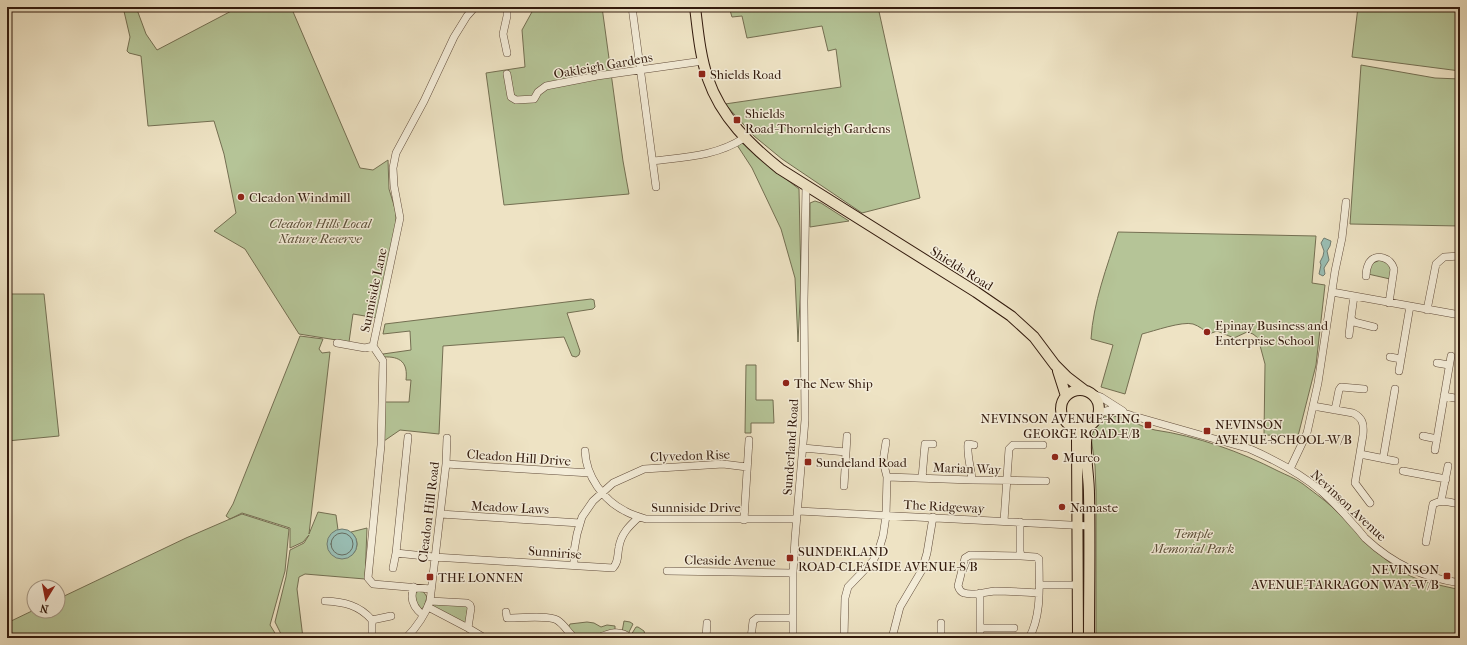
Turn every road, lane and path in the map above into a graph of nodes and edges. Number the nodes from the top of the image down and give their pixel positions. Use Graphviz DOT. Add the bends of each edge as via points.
graph roads {
  1 [pos="475,7"];
  2 [pos="507,7"];
  3 [pos="632,7"];
  4 [pos="695,7"];
  5 [pos="507,53"];
  6 [pos="703,61"];
  7 [pos="640,70"];
  8 [pos="507,74"];
  9 [pos="744,138"];
  10 [pos="653,161"];
  11 [pos="806,186"];
  12 [pos="656,187"];
  13 [pos="1346,202"];
  14 [pos="1460,256"];
  15 [pos="1366,276"];
  16 [pos="1332,292"];
  17 [pos="1354,296"];
  18 [pos="1389,303"];
  19 [pos="1410,306"];
  20 [pos="1427,310"];
  21 [pos="1460,316"];
  22 [pos="1352,318"];
  23 [pos="1369,328"];
  24 [pos="1349,335"];
  25 [pos="337,343"];
  26 [pos="373,346"];
  27 [pos="1451,356"];
  28 [pos="1390,357"];
  29 [pos="1401,359"];
  30 [pos="1437,363"];
  31 [pos="1055,365"];
  32 [pos="1449,365"];
  33 [pos="1399,371"];
  34 [pos="1364,389"];
  35 [pos="1395,389"];
  36 [pos="1087,392"];
  37 [pos="1066,396"];
  38 [pos="1444,396"];
  39 [pos="1460,399"];
  40 [pos="1313,406"];
  41 [pos="1335,410"];
  42 [pos="1098,413"];
  43 [pos="1130,415"];
  44 [pos="1089,425"];
  45 [pos="1075,427"];
  46 [pos="847,436"];
  47 [pos="1423,436"];
  48 [pos="408,437"];
  49 [pos="447,438"];
  50 [pos="1436,439"];
  51 [pos="749,440"];
  52 [pos="886,442"];
  53 [pos="933,444"];
  54 [pos="974,445"];
  55 [pos="1043,445"];
  56 [pos="803,448"];
  57 [pos="1435,450"];
  58 [pos="585,451"];
  59 [pos="846,452"];
  60 [pos="1360,454"];
  61 [pos="1383,459"];
  62 [pos="1395,461"];
  63 [pos="446,464"];
  64 [pos="1448,466"];
  65 [pos="747,467"];
  66 [pos="1290,469"];
  67 [pos="1403,471"];
  68 [pos="590,473"];
  69 [pos="887,477"];
  70 [pos="922,478"];
  71 [pos="1446,479"];
  72 [pos="972,480"];
  73 [pos="1007,481"];
  74 [pos="1046,481"];
  75 [pos="844,486"];
  76 [pos="602,493"];
  77 [pos="1441,501"];
  78 [pos="1370,503"];
  79 [pos="1460,504"];
  80 [pos="440,514"];
  81 [pos="797,515"];
  82 [pos="886,516"];
  83 [pos="639,517"];
  84 [pos="933,517"];
  85 [pos="744,520"];
  86 [pos="982,520"];
  87 [pos="1004,521"];
  88 [pos="1020,522"];
  89 [pos="580,523"];
  90 [pos="1078,525"];
  91 [pos="1090,526"];
  92 [pos="982,528"];
  93 [pos="1426,542"];
  94 [pos="396,553"];
  95 [pos="1021,556"];
  96 [pos="434,557"];
  97 [pos="574,566"];
  98 [pos="393,568"];
  99 [pos="667,571"];
  100 [pos="793,573"];
  101 [pos="1460,583"];
  102 [pos="1039,585"];
  103 [pos="1078,585"];
  104 [pos="414,587"];
  105 [pos="431,589"];
  106 [pos="980,593"];
  107 [pos="1039,593"];
  108 [pos="325,601"];
  109 [pos="429,604"];
  110 [pos="506,612"];
  111 [pos="423,615"];
  112 [pos="391,616"];
  113 [pos="792,618"];
  114 [pos="372,620"];
  115 [pos="707,623"];
  116 [pos="941,623"];
  117 [pos="468,628"];
  118 [pos="980,628"];
  119 [pos="1014,628"];
  120 [pos="483,637"];
  121 [pos="372,638"];
  122 [pos="406,638"];
  123 [pos="576,638"];
  124 [pos="598,638"];
  125 [pos="630,638"];
  126 [pos="706,638"];
  127 [pos="751,638"];
  128 [pos="793,638"];
  129 [pos="844,638"];
  130 [pos="892,638"];
  131 [pos="941,638"];
  132 [pos="980,638"];
  133 [pos="1029,638"];
  134 [pos="1078,638"];
  135 [pos="1089,638"];
  1 -- 26 [label="street, Sunniside Lane" via="454,37 424,102 396,153 393,168 394,186 400,218"];
  2 -- 5 [label="street" via="503,34"];
  3 -- 7 [label="street"];
  4 -- 6 [label="highway, Shields Road"];
  6 -- 7 [label="street, Oakleigh Gardens"];
  6 -- 9 [label="highway, Shields Road" via="718,101"];
  7 -- 8 [label="street, Oakleigh Gardens" via="546,86 534,99 516,100 509,92"];
  7 -- 10 [label="street"];
  9 -- 10 [label="street" via="712,153"];
  9 -- 11 [label="highway, Shields Road" via="780,169"];
  10 -- 12 [label="street"];
  11 -- 31 [label="highway, Shields Road" via="1011,316 1034,338"];
  11 -- 56 [label="street, Sunderland Road"];
  13 -- 16 [label="street"];
  14 -- 20 [label="street" via="1444,257 1436,264"];
  15 -- 18 [label="street" via="1369,262 1373,259 1389,260 1394,269"];
  16 -- 17 [label="street"];
  16 -- 40 [label="street"];
  17 -- 18 [label="street"];
  17 -- 22 [label="street"];
  18 -- 19 [label="street"];
  19 -- 20 [label="street"];
  19 -- 29 [label="street"];
  20 -- 21 [label="street"];
  22 -- 23 [label="street" via="1354,322"];
  22 -- 24 [label="street"];
  25 -- 26 [label="street" via="365,348"];
  26 -- 104 [label="street, Sunniside Lane" via="383,361 381,452 368,578 373,584"];
  27 -- 32 [label="street"];
  28 -- 29 [label="street"];
  29 -- 33 [label="street"];
  30 -- 32 [label="street"];
  31 -- 36 [label="highway, Shields Road"];
  31 -- 37 [label="highway, Shields Road"];
  32 -- 38 [label="street"];
  34 -- 41 [label="street" via="1341,387"];
  35 -- 61 [label="street"];
  36 -- 37 [label="highway" via="1075,391"];
  36 -- 42 [label="highway" via="1097,402"];
  36 -- 43 [label="street, Nevinson Avenue" via="1101,397"];
  37 -- 45 [label="highway" via="1061,407 1062,414 1065,420"];
  38 -- 39 [label="street"];
  38 -- 50 [label="street"];
  40 -- 41 [label="street"];
  40 -- 66 [label="street" via="1307,433"];
  41 -- 60 [label="street" via="1353,413 1362,420 1364,427"];
  42 -- 43 [label="street, Nevinson Avenue" via="1110,410"];
  42 -- 44 [label="highway"];
  43 -- 66 [label="street, Nevinson Avenue" via="1250,449"];
  44 -- 45 [label="highway"];
  44 -- 91 [label="highway" via="1085,440"];
  45 -- 90 [label="highway"];
  46 -- 59 [label="street"];
  47 -- 50 [label="street"];
  48 -- 94 [label="street"];
  49 -- 63 [label="street, Cleadon Hill Road"];
  50 -- 57 [label="street"];
  51 -- 65 [label="street"];
  52 -- 69 [label="street" via="882,461"];
  53 -- 70 [label="street" via="925,444"];
  54 -- 72 [label="street" via="968,444 967,460 971,465"];
  55 -- 73 [label="street" via="1013,445 1009,449"];
  56 -- 59 [label="street"];
  56 -- 81 [label="street, Sunderland Road"];
  58 -- 68 [label="street, Sunniside Drive" via="585,463"];
  59 -- 75 [label="street"];
  60 -- 61 [label="street"];
  60 -- 78 [label="street" via="1356,483"];
  61 -- 62 [label="street"];
  63 -- 68 [label="street, Cleadon Hill Drive"];
  63 -- 80 [label="street, Cleadon Hill Road"];
  64 -- 71 [label="street"];
  65 -- 76 [label="street, Clyvedon Rise" via="723,464 644,469 613,483"];
  65 -- 85 [label="street"];
  66 -- 101 [label="street, Nevinson Avenue" via="1322,492 1364,537 1384,554 1415,572"];
  67 -- 71 [label="street"];
  68 -- 76 [label="street, Sunniside Drive"];
  69 -- 70 [label="street, Marian Way"];
  69 -- 82 [label="street"];
  70 -- 72 [label="street, Marian Way"];
  71 -- 77 [label="street"];
  72 -- 73 [label="street, Marian Way"];
  73 -- 74 [label="street, Marian Way"];
  73 -- 87 [label="street"];
  76 -- 83 [label="street, Sunniside Drive" via="625,511"];
  76 -- 89 [label="street, Clyvedon Rise" via="593,501"];
  77 -- 79 [label="street"];
  77 -- 93 [label="street" via="1433,504"];
  80 -- 89 [label="street, Meadow Laws"];
  80 -- 96 [label="street, Cleadon Hill Road"];
  81 -- 82 [label="street, The Ridgeway"];
  81 -- 85 [label="street, Sunniside Drive"];
  81 -- 100 [label="street, Sunderland Road"];
  82 -- 84 [label="street, The Ridgeway"];
  82 -- 129 [label="street" via="883,536 873,561 846,592"];
  83 -- 85 [label="street, Sunniside Drive" via="662,520"];
  83 -- 97 [label="street, Sunnirise" via="623,534 618,563 613,568"];
  84 -- 86 [label="street, The Ridgeway"];
  84 -- 130 [label="street" via="922,570 900,607"];
  86 -- 87 [label="street, The Ridgeway"];
  86 -- 92 [label="street"];
  87 -- 88 [label="street, The Ridgeway"];
  88 -- 90 [label="street, The Ridgeway"];
  88 -- 95 [label="street"];
  89 -- 97 [label="street, Clyvedon Rise" via="574,551"];
  90 -- 91 [label="street, The Ridgeway"];
  90 -- 103 [label="highway"];
  91 -- 135 [label="highway"];
  94 -- 96 [label="street, Sunnirise"];
  94 -- 98 [label="street"];
  95 -- 102 [label="street" via="1040,559"];
  95 -- 106 [label="street" via="970,555 966,558 959,590 964,593"];
  96 -- 97 [label="street, Sunnirise"];
  96 -- 105 [label="street, Cleadon Hill Road"];
  99 -- 100 [label="street, Cleaside Avenue"];
  100 -- 113 [label="street, Sunderland Road"];
  102 -- 103 [label="street"];
  102 -- 107 [label="street"];
  103 -- 134 [label="highway"];
  104 -- 105 [label="street, Sunniside Lane"];
  104 -- 111 [label="street" via="412,601"];
  105 -- 109 [label="street"];
  106 -- 107 [label="street"];
  106 -- 118 [label="street"];
  107 -- 133 [label="street" via="1038,611"];
  108 -- 114 [label="street" via="355,606"];
  109 -- 111 [label="street"];
  109 -- 117 [label="street"];
  109 -- 117 [label="street" via="467,603 471,608"];
  110 -- 123 [label="street" via="507,618 557,620"];
  111 -- 122 [label="street"];
  112 -- 114 [label="street"];
  113 -- 127 [label="street" via="757,618 752,621"];
  113 -- 128 [label="street, Sunderland Road"];
  114 -- 121 [label="street"];
  115 -- 126 [label="street"];
  116 -- 131 [label="street"];
  117 -- 120 [label="street"];
  118 -- 119 [label="street"];
  118 -- 132 [label="street"];
  124 -- 125 [label="street" via="617,632"];
}
